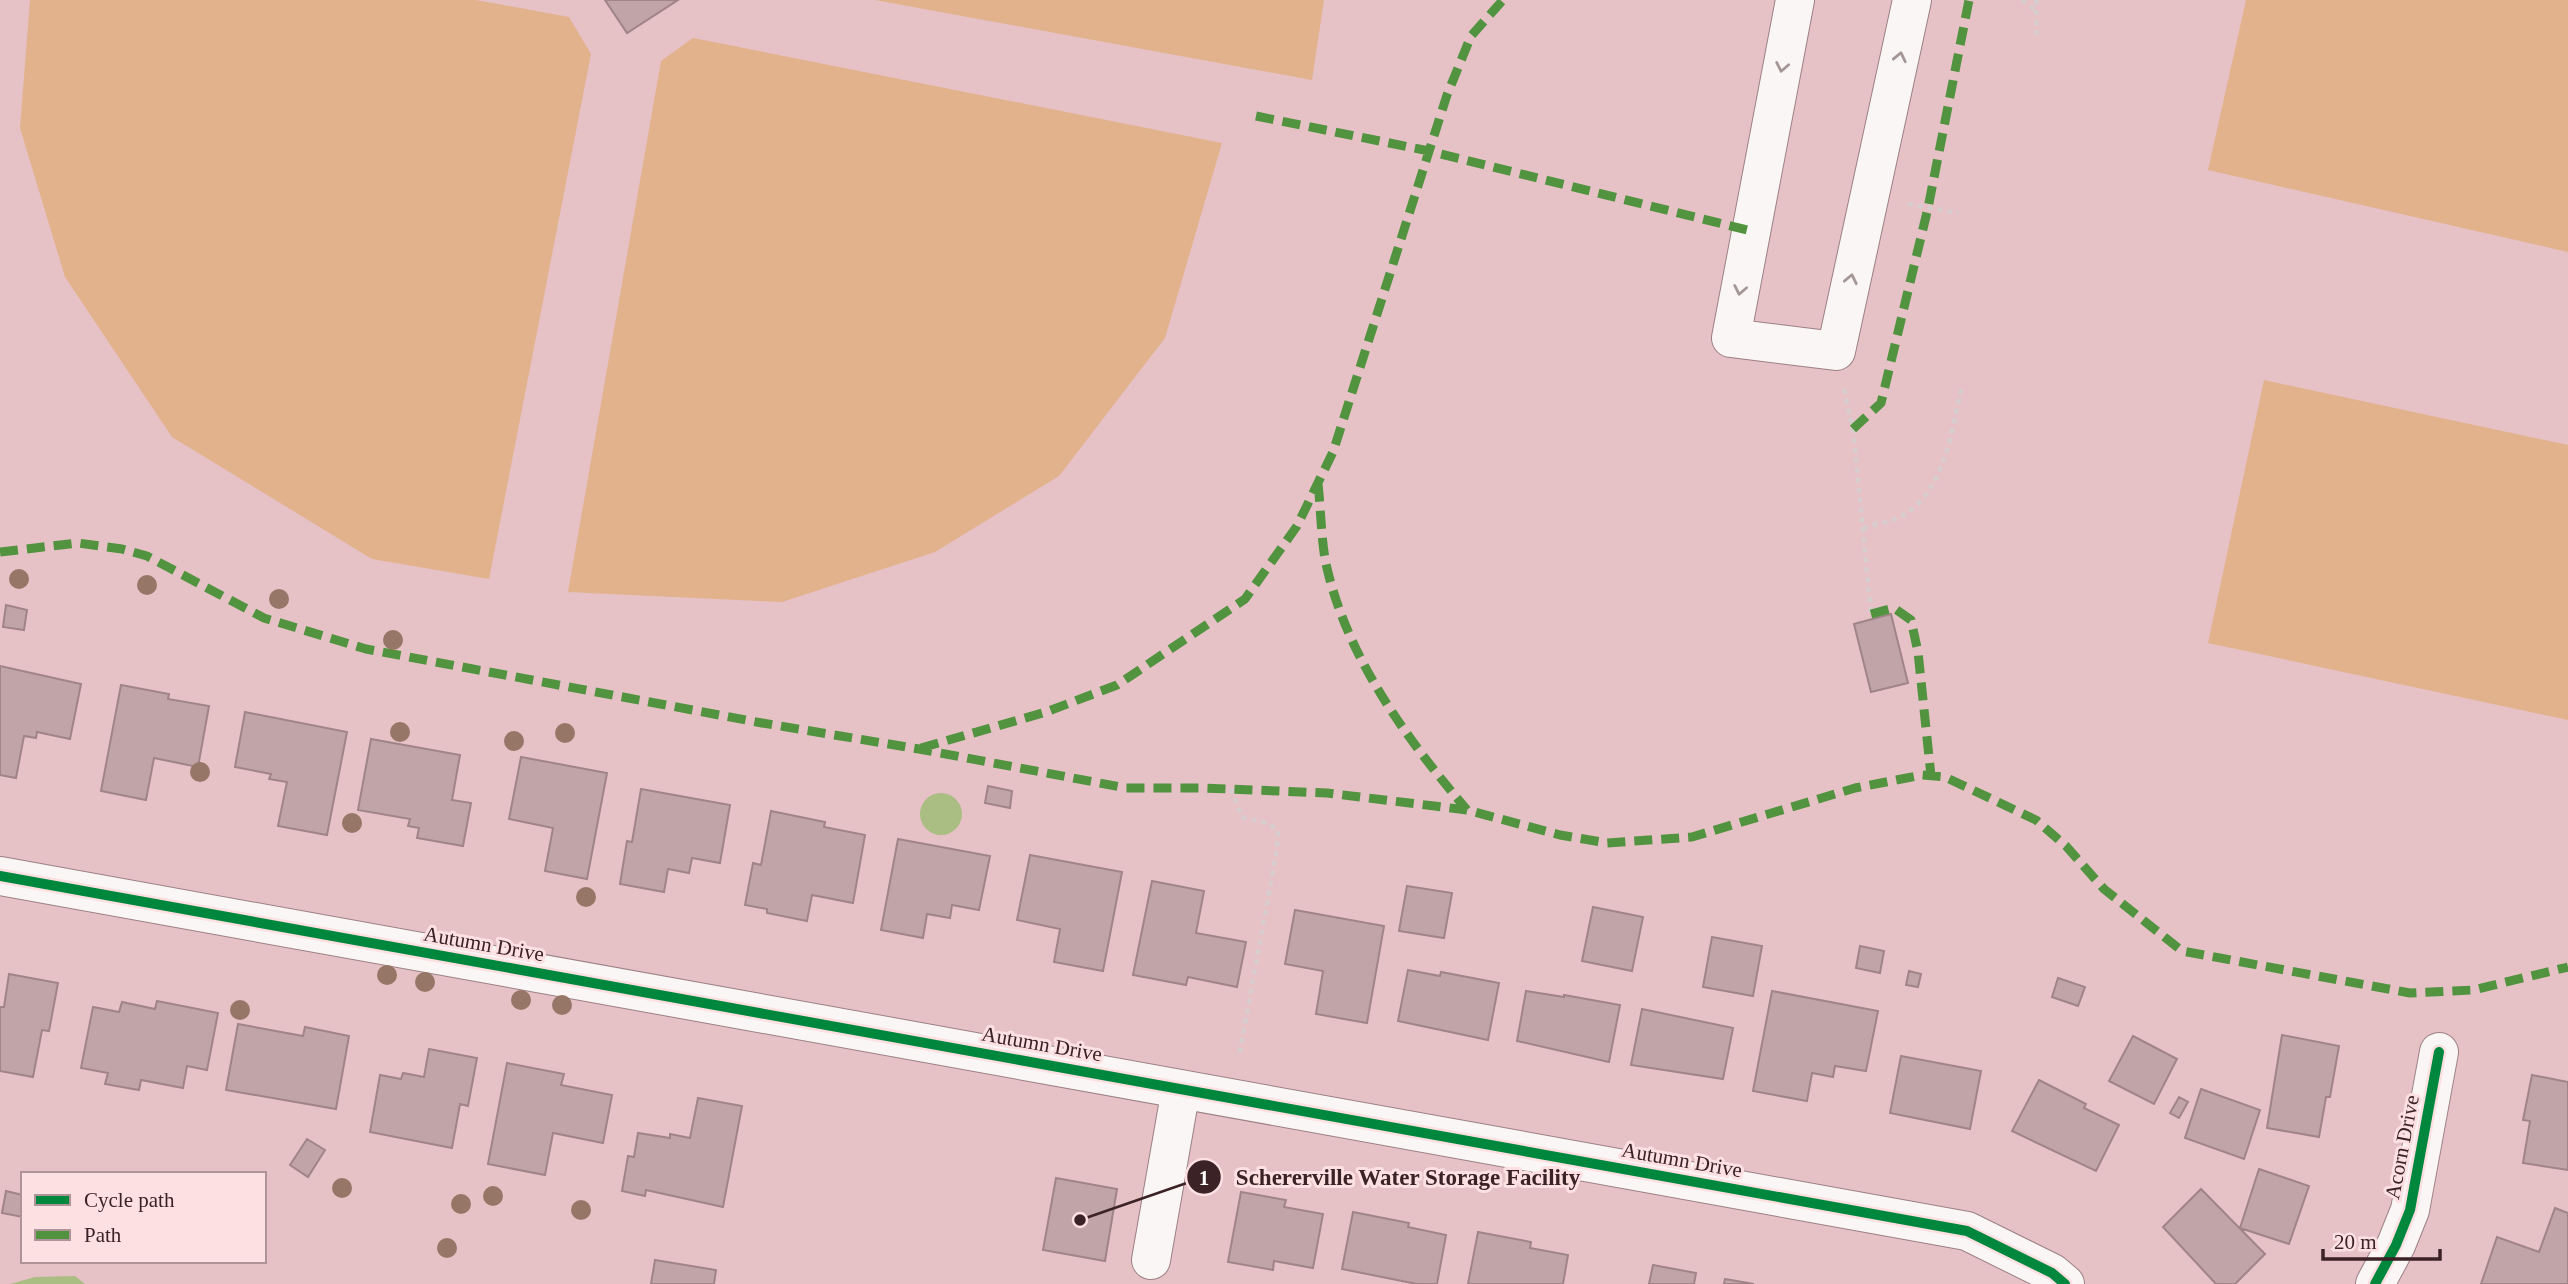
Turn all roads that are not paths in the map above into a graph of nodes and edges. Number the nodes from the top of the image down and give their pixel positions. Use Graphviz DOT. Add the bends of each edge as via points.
graph roads {
  1 [pos="1795,0"];
  2 [pos="1912,0"];
  3 [pos="0,876"];
  4 [pos="2439,1052"];
  5 [pos="1181,1089"];
  6 [pos="1151,1260"];
  7 [pos="2065,1284"];
  8 [pos="2375,1284"];
  1 -- 2 [label="street, one-way" via="1731,338 1836,351"];
  3 -- 5 [label="street, Autumn Drive"];
  4 -- 8 [label="street, Acorn Drive" via="2410,1210"];
  5 -- 6 [label="street"];
  5 -- 7 [label="street, Autumn Drive" via="1967,1231"];
}
